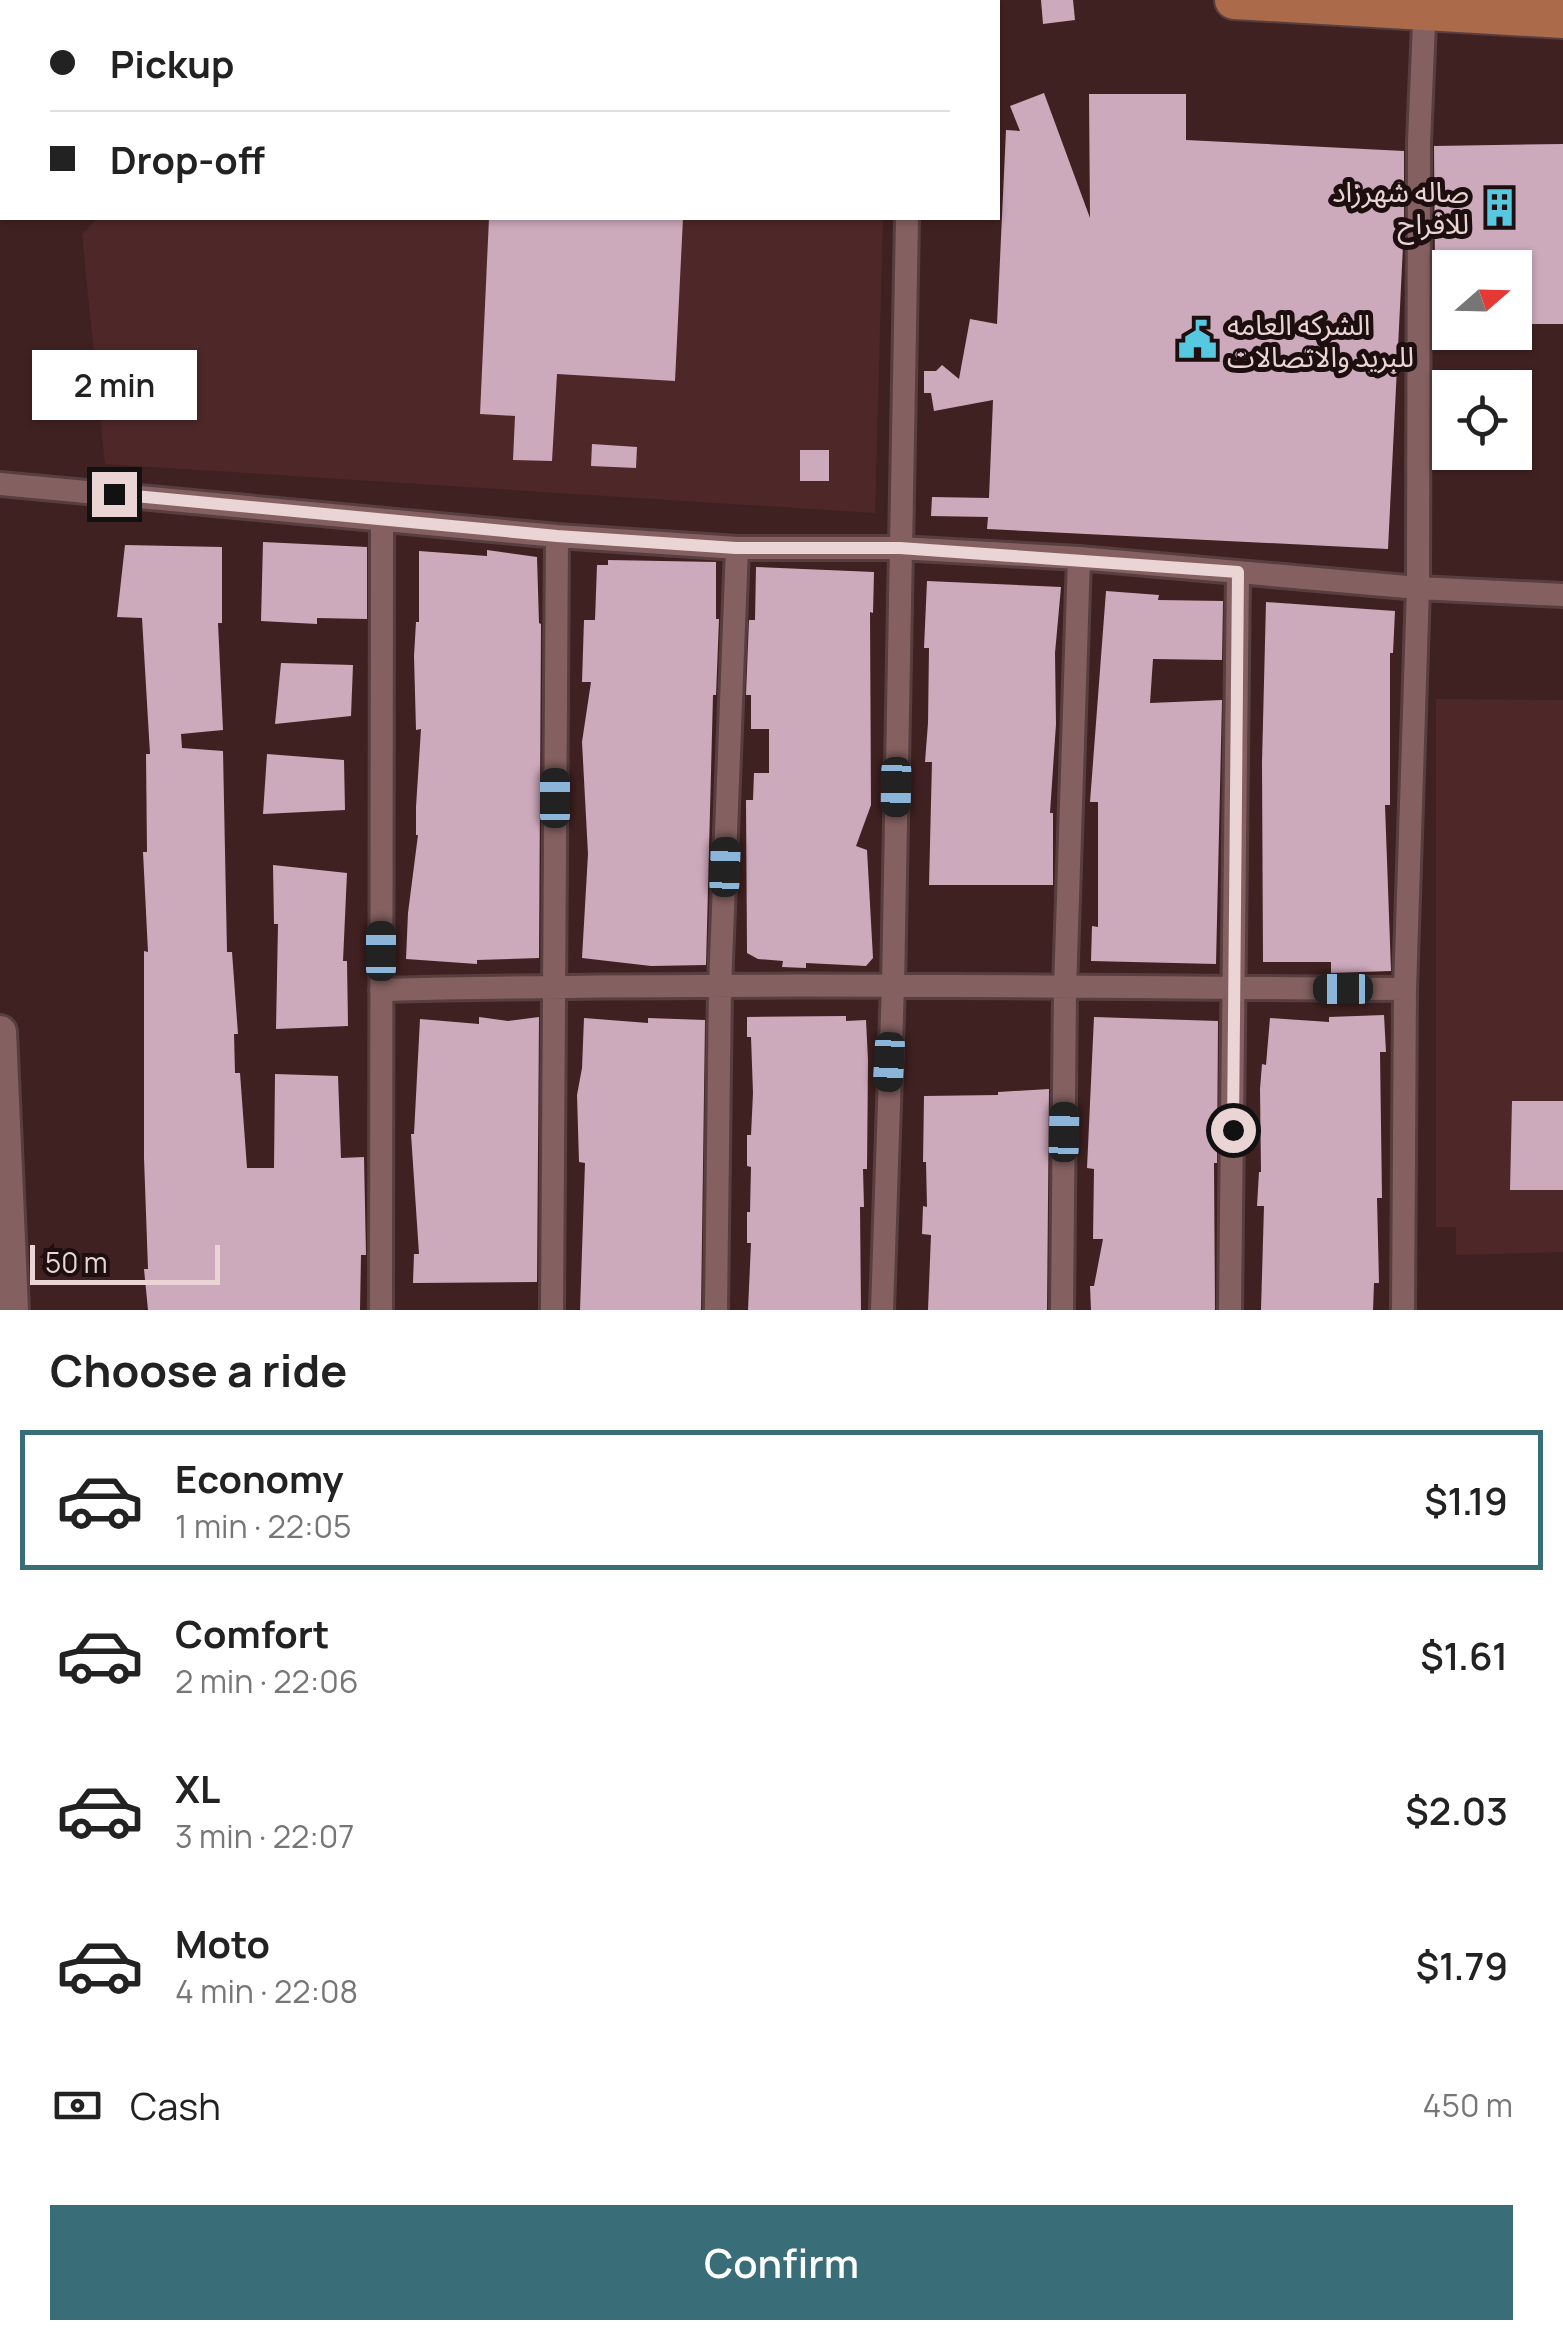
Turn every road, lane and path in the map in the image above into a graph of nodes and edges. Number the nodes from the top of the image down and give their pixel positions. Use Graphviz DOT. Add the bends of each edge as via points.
graph roads {
  1 [pos="1234,0"];
  2 [pos="1425,6"];
  3 [pos="1563,19"];
  4 [pos="907,220"];
  5 [pos="0,484"];
  6 [pos="382,520"];
  7 [pos="557,536"];
  8 [pos="736,548"];
  9 [pos="900,548"];
  10 [pos="1079,558"];
  11 [pos="1238,572"];
  12 [pos="1418,588"];
  13 [pos="1563,595"];
  14 [pos="554,986"];
  15 [pos="893,986"];
  16 [pos="1236,986"];
  17 [pos="720,987"];
  18 [pos="1065,988"];
  19 [pos="381,990"];
  20 [pos="1405,990"];
  21 [pos="0,1032"];
  22 [pos="1,1071"];
  23 [pos="12,1310"];
  24 [pos="380,1310"];
  25 [pos="552,1310"];
  26 [pos="716,1310"];
  27 [pos="882,1310"];
  28 [pos="1062,1310"];
  29 [pos="1230,1310"];
  30 [pos="1403,1310"];
  1 -- 2 [label="main road"];
  2 -- 3 [label="main road"];
  2 -- 12 [label="street"];
  4 -- 9 [label="street"];
  5 -- 6 [label="street"];
  6 -- 7 [label="street"];
  6 -- 19 [label="street"];
  7 -- 8 [label="street"];
  7 -- 14 [label="street"];
  8 -- 9 [label="street"];
  8 -- 17 [label="street"];
  9 -- 10 [label="street"];
  9 -- 15 [label="street"];
  10 -- 11 [label="street"];
  10 -- 18 [label="street"];
  11 -- 12 [label="street"];
  11 -- 16 [label="street"];
  12 -- 13 [label="street"];
  12 -- 20 [label="street"];
  14 -- 17 [label="street"];
  14 -- 19 [label="street"];
  14 -- 25 [label="street"];
  15 -- 17 [label="street"];
  15 -- 18 [label="street"];
  15 -- 27 [label="street"];
  16 -- 18 [label="street"];
  16 -- 20 [label="street"];
  16 -- 29 [label="street"];
  17 -- 26 [label="street"];
  18 -- 28 [label="street"];
  19 -- 24 [label="street"];
  20 -- 30 [label="street"];
  21 -- 22 [label="street"];
  22 -- 23 [label="street"];
}
